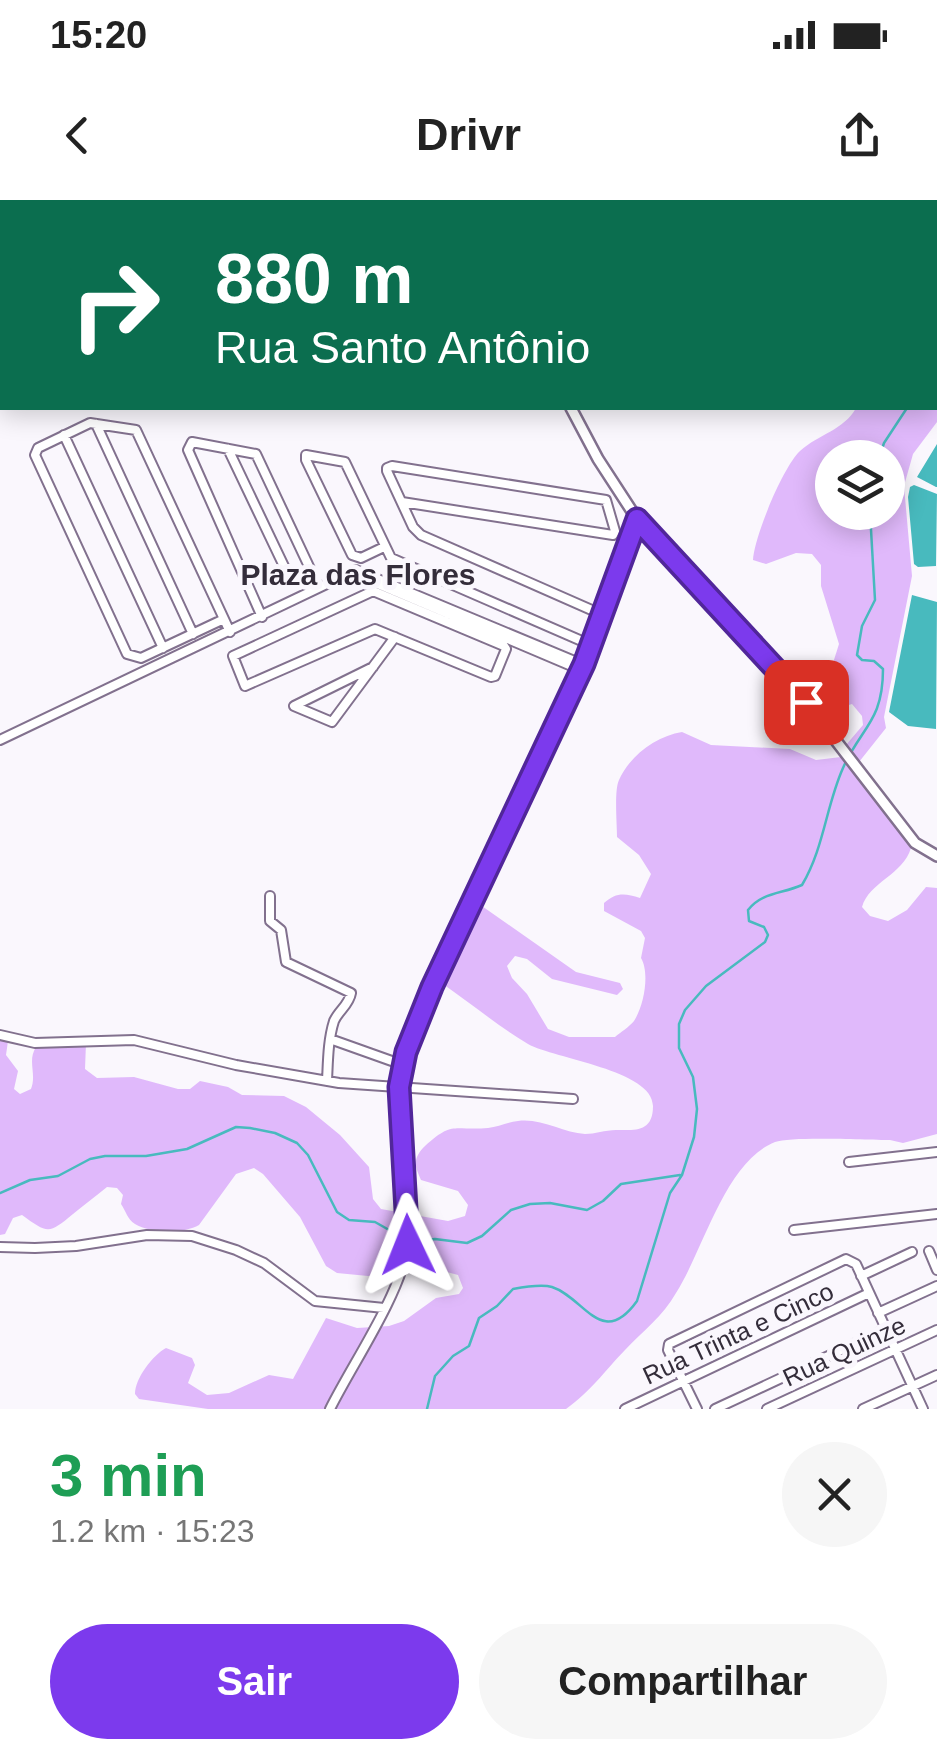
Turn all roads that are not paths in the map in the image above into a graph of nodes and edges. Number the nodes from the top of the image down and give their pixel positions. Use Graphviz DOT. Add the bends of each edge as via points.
graph roads {
  1 [pos="572,410"];
  2 [pos="96,424"];
  3 [pos="64,435"];
  4 [pos="228,448"];
  5 [pos="402,502"];
  6 [pos="637,519"];
  7 [pos="384,547"];
  8 [pos="313,575"];
  9 [pos="349,576"];
  10 [pos="292,583"];
  11 [pos="359,597"];
  12 [pos="603,615"];
  13 [pos="262,617"];
  14 [pos="224,620"];
  15 [pos="230,632"];
  16 [pos="194,634"];
  17 [pos="395,637"];
  18 [pos="592,646"];
  19 [pos="163,648"];
  20 [pos="582,667"];
  21 [pos="373,668"];
  22 [pos="0,740"];
  23 [pos="937,856"];
  24 [pos="270,896"];
  25 [pos="0,1035"];
  26 [pos="330,1039"];
  27 [pos="402,1065"];
  28 [pos="327,1081"];
  29 [pos="399,1087"];
  30 [pos="572,1098"];
  31 [pos="937,1152"];
  32 [pos="849,1162"];
  33 [pos="937,1214"];
  34 [pos="794,1230"];
  35 [pos="0,1246"];
  36 [pos="929,1251"];
  37 [pos="912,1252"];
  38 [pos="937,1270"];
  39 [pos="861,1276"];
  40 [pos="937,1286"];
  41 [pos="869,1293"];
  42 [pos="384,1308"];
  43 [pos="878,1312"];
  44 [pos="886,1328"];
  45 [pos="937,1330"];
  46 [pos="896,1349"];
  47 [pos="937,1374"];
  48 [pos="684,1381"];
  49 [pos="912,1386"];
  50 [pos="330,1409"];
  51 [pos="625,1409"];
  52 [pos="697,1409"];
  53 [pos="715,1409"];
  54 [pos="767,1409"];
  55 [pos="863,1409"];
  56 [pos="923,1409"];
  1 -- 6 [label="main road"];
  2 -- 3 [label="street"];
  2 -- 14 [label="street" via="136,430"];
  2 -- 16 [label="street"];
  3 -- 19 [label="street"];
  3 -- 19 [label="street" via="35,455 124,650 136,658"];
  4 -- 8 [label="street" via="256,454"];
  4 -- 10 [label="street"];
  4 -- 13 [label="street" via="192,442 188,450"];
  5 -- 5 [label="street" via="390,466 604,499 615,532"];
  5 -- 12 [label="street" via="421,535"];
  6 -- 12 [label="street"];
  6 -- 23 [label="main road" via="773,664 915,842"];
  7 -- 7 [label="street" via="345,462 306,455 352,555 361,558"];
  7 -- 18 [label="street" via="399,563"];
  9 -- 11 [label="street"];
  9 -- 13 [label="street"];
  9 -- 20 [label="street"];
  11 -- 17 [label="street" via="378,592 506,650 491,678"];
  11 -- 17 [label="street" via="234,656 244,686 374,629"];
  12 -- 18 [label="street"];
  13 -- 15 [label="street"];
  14 -- 15 [label="street"];
  14 -- 16 [label="street"];
  15 -- 22 [label="street"];
  16 -- 19 [label="street"];
  17 -- 21 [label="street"];
  18 -- 20 [label="street"];
  20 -- 27 [label="street"];
  21 -- 21 [label="street" via="332,722 294,706 295,703"];
  24 -- 26 [label="street" via="270,921 281,930 286,962 351,993"];
  25 -- 28 [label="street" via="35,1043 134,1040"];
  26 -- 27 [label="street"];
  26 -- 28 [label="street"];
  27 -- 29 [label="street"];
  28 -- 29 [label="street"];
  29 -- 30 [label="street"];
  29 -- 42 [label="street" via="408,1241"];
  31 -- 32 [label="street"];
  33 -- 34 [label="street"];
  35 -- 42 [label="street" via="192,1236 250,1256 315,1301"];
  36 -- 38 [label="street"];
  37 -- 39 [label="street"];
  39 -- 41 [label="street"];
  39 -- 48 [label="street" via="853,1262 841,1260 671,1342 668,1350"];
  40 -- 43 [label="street"];
  41 -- 43 [label="street"];
  41 -- 48 [label="street, Rua Trinta e Cinco"];
  42 -- 50 [label="street"];
  43 -- 44 [label="street"];
  44 -- 46 [label="street"];
  44 -- 53 [label="street"];
  45 -- 46 [label="street, Rua Quinze"];
  46 -- 49 [label="street"];
  46 -- 54 [label="street, Rua Quinze"];
  47 -- 49 [label="street"];
  48 -- 51 [label="street, Rua Trinta e Cinco"];
  48 -- 52 [label="street"];
  49 -- 55 [label="street"];
  49 -- 56 [label="street"];
}
